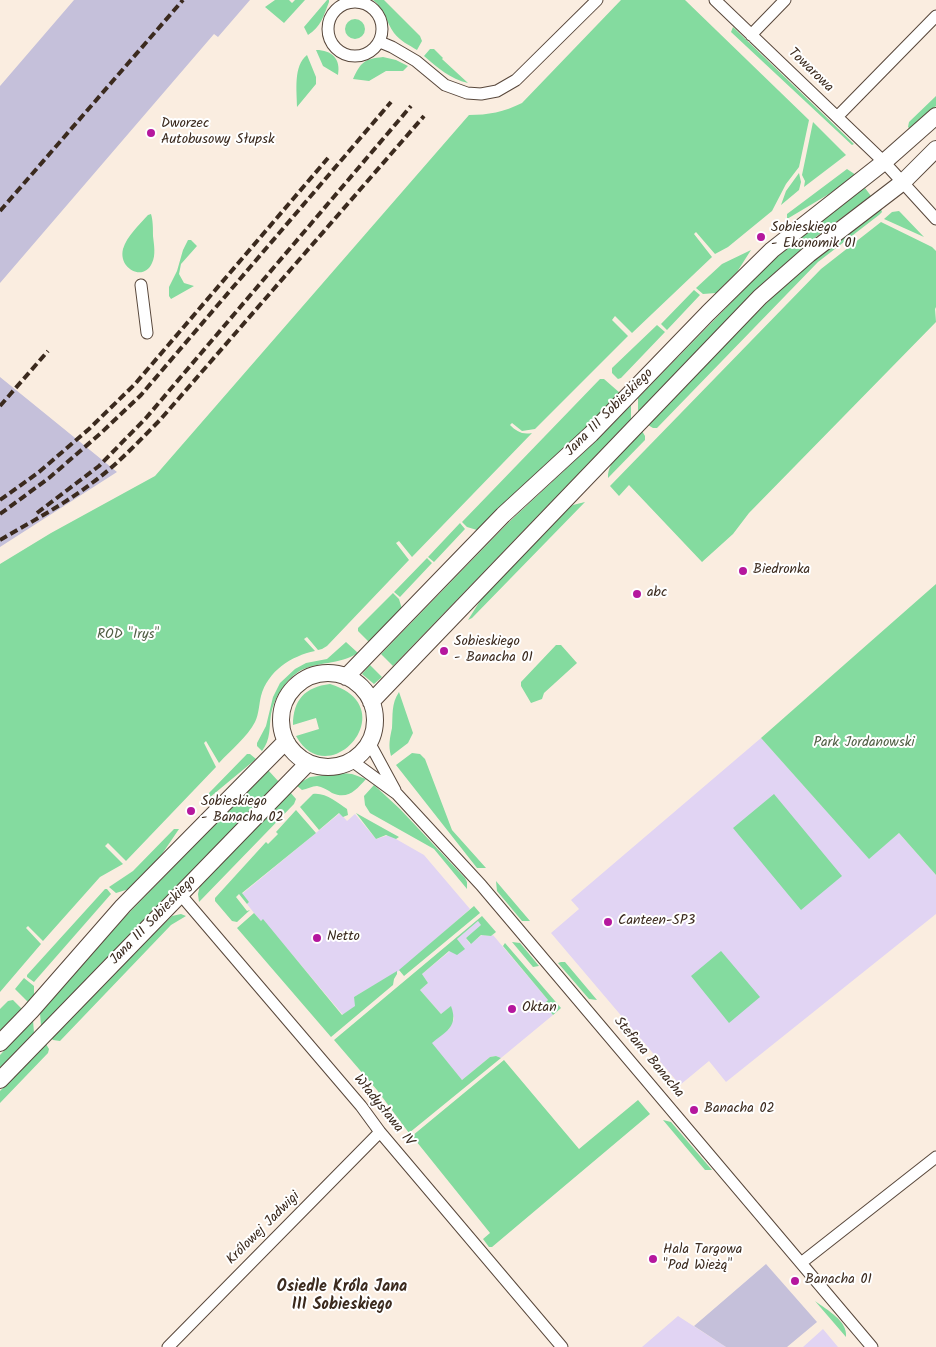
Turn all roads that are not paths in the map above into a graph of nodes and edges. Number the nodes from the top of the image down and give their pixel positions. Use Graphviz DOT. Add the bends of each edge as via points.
graph roads {
  1 [pos="597,0"];
  2 [pos="715,0"];
  3 [pos="785,0"];
  4 [pos="337,5"];
  5 [pos="936,16"];
  6 [pos="751,35"];
  7 [pos="380,42"];
  8 [pos="936,116"];
  9 [pos="837,117"];
  10 [pos="936,149"];
  11 [pos="884,162"];
  12 [pos="903,182"];
  13 [pos="936,219"];
  14 [pos="142,285"];
  15 [pos="147,332"];
  16 [pos="346,677"];
  17 [pos="371,702"];
  18 [pos="286,740"];
  19 [pos="370,742"];
  20 [pos="352,760"];
  21 [pos="308,762"];
  22 [pos="397,794"];
  23 [pos="180,894"];
  24 [pos="0,1043"];
  25 [pos="0,1080"];
  26 [pos="380,1132"];
  27 [pos="936,1157"];
  28 [pos="801,1263"];
  29 [pos="558,1345"];
  30 [pos="168,1347"];
  31 [pos="872,1347"];
  1 -- 7 [label="street" via="516,80 497,91 467,93 445,85 410,57"];
  2 -- 6 [label="street, Towarowa"];
  3 -- 6 [label="street"];
  4 -- 7 [label="street" via="353,3 368,6 380,20"];
  4 -- 7 [label="street" via="328,30 337,48 357,56 369,52"];
  5 -- 9 [label="street"];
  6 -- 9 [label="street, Towarowa"];
  8 -- 11 [label="street, Jana III Sobieskiego"];
  9 -- 11 [label="street, Towarowa"];
  10 -- 12 [label="street, Jana III Sobieskiego"];
  11 -- 12 [label="street"];
  11 -- 16 [label="street, Jana III Sobieskiego" via="772,250 591,434 503,515"];
  12 -- 13 [label="street"];
  12 -- 17 [label="street, Jana III Sobieskiego" via="809,254 760,297"];
  14 -- 15 [label="street"];
  16 -- 17 [label="street" via="365,691"];
  16 -- 18 [label="street" via="319,674 295,686 281,716"];
  17 -- 19 [label="street" via="374,729"];
  18 -- 21 [label="street" via="299,757"];
  18 -- 24 [label="street" via="123,906"];
  19 -- 20 [label="street"];
  19 -- 22 [label="street, Stefana Banacha"];
  20 -- 21 [label="street" via="330,767"];
  20 -- 22 [label="street, Stefana Banacha"];
  21 -- 23 [label="street, Jana III Sobieskiego"];
  22 -- 28 [label="street, Stefana Banacha" via="544,958"];
  23 -- 25 [label="street, Jana III Sobieskiego"];
  23 -- 26 [label="street, Władysława IV"];
  26 -- 29 [label="street, Władysława IV"];
  26 -- 30 [label="street, Królowej Jadwigi"];
  27 -- 28 [label="street"];
  28 -- 31 [label="street, Stefana Banacha"];
}
